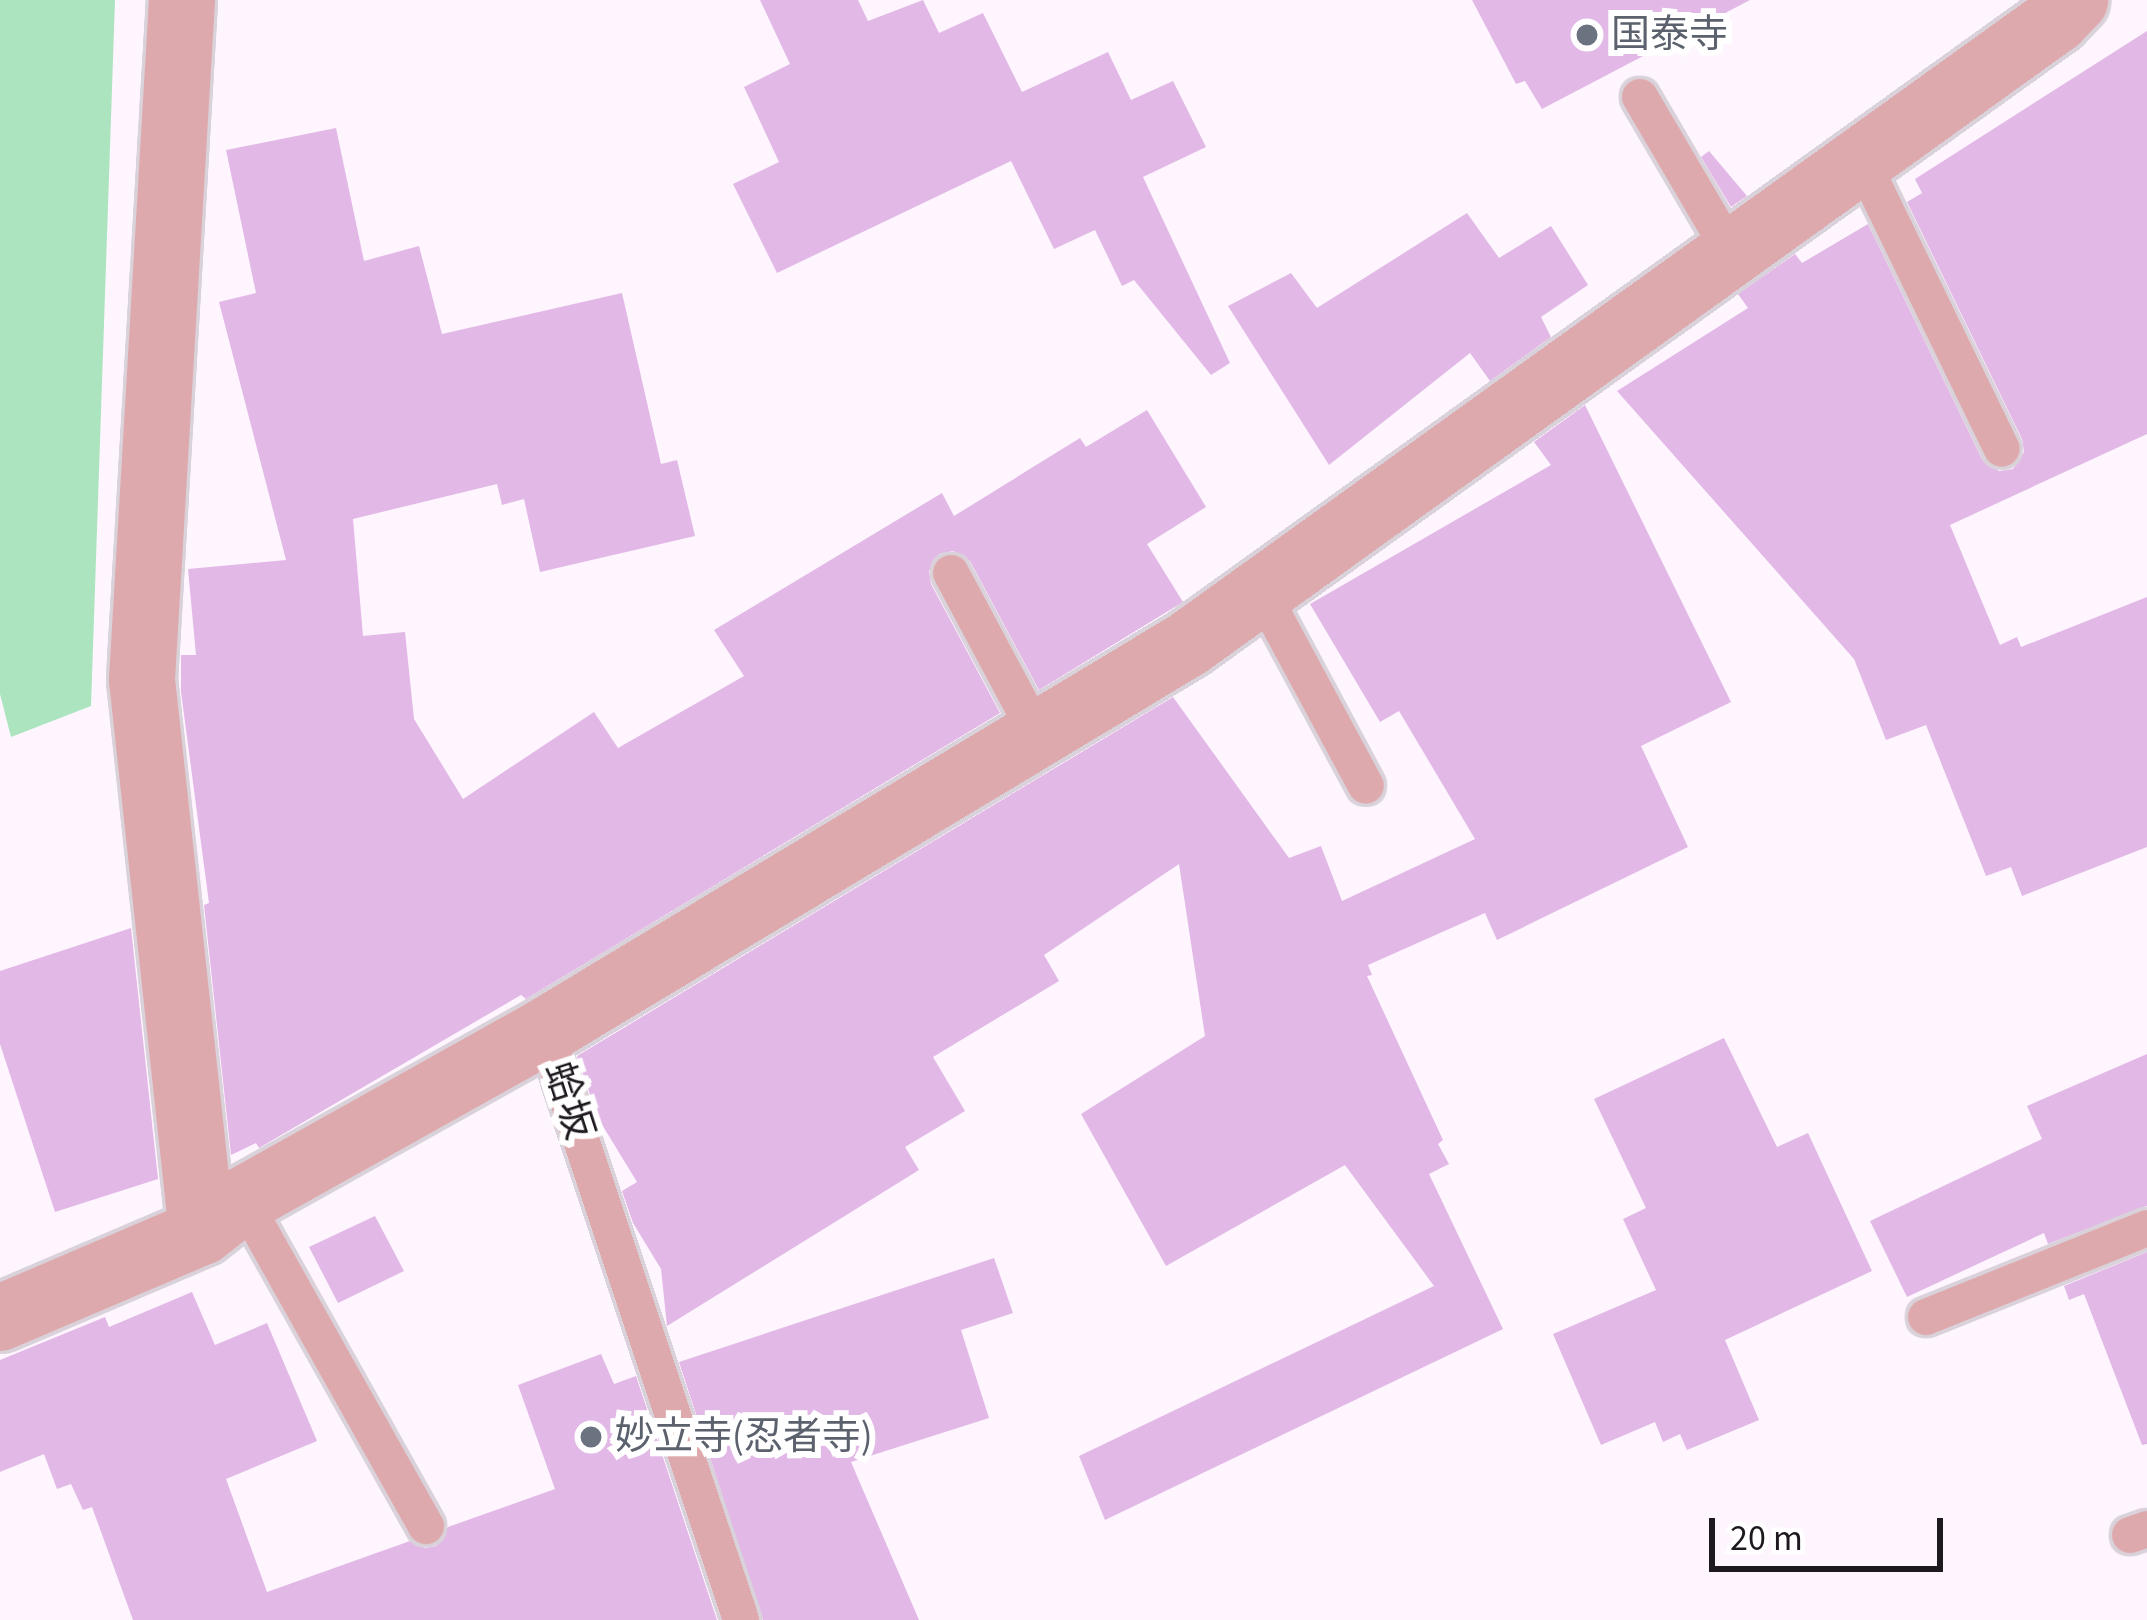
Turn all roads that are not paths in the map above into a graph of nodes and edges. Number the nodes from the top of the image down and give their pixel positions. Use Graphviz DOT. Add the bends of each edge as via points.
graph roads {
  1 [pos="182,0"];
  2 [pos="2075,0"];
  3 [pos="1640,97"];
  4 [pos="1861,159"];
  5 [pos="1731,252"];
  6 [pos="2002,449"];
  7 [pos="951,573"];
  8 [pos="1261,591"];
  9 [pos="1037,734"];
  10 [pos="1366,786"];
  11 [pos="544,1031"];
  12 [pos="223,1216"];
  13 [pos="2147,1228"];
  14 [pos="1926,1317"];
  15 [pos="0,1318"];
  16 [pos="426,1526"];
  17 [pos="741,1620"];
  1 -- 12 [label="street" via="142,680"];
  2 -- 4 [label="street"];
  3 -- 5 [label="lane"];
  4 -- 5 [label="street"];
  4 -- 6 [label="lane"];
  5 -- 8 [label="street"];
  7 -- 9 [label="lane"];
  8 -- 9 [label="street"];
  8 -- 10 [label="lane"];
  9 -- 11 [label="street"];
  11 -- 12 [label="street, 蛤坂"];
  11 -- 17 [label="lane, 蛤坂"];
  12 -- 15 [label="street, 蛤坂"];
  12 -- 16 [label="lane"];
  13 -- 14 [label="lane"];
}
